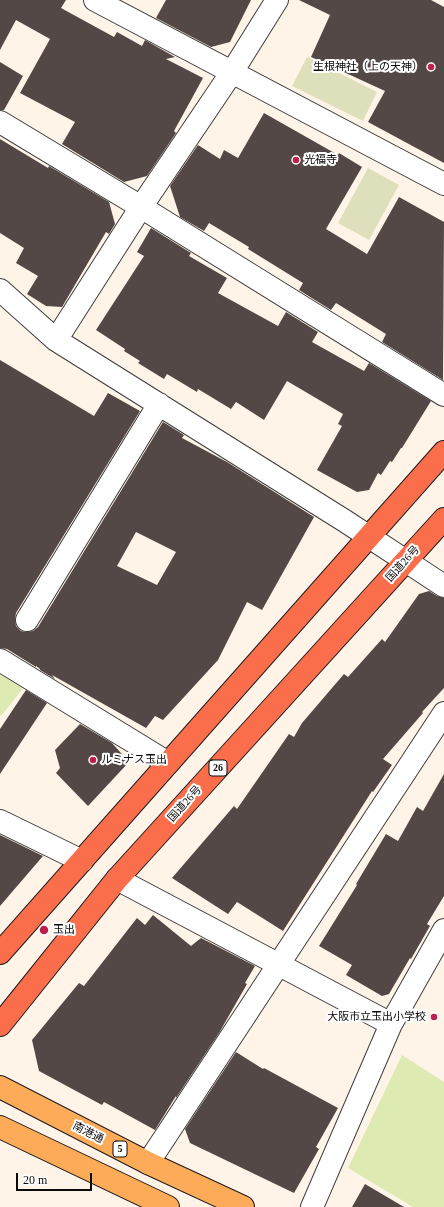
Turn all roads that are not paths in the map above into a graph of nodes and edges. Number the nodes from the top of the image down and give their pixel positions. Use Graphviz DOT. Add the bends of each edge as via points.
graph roads {
  1 [pos="95,0"];
  2 [pos="277,0"];
  3 [pos="232,72"];
  4 [pos="0,122"];
  5 [pos="444,184"];
  6 [pos="141,207"];
  7 [pos="0,290"];
  8 [pos="56,340"];
  9 [pos="444,395"];
  10 [pos="158,404"];
  11 [pos="444,452"];
  12 [pos="444,519"];
  13 [pos="370,536"];
  14 [pos="406,561"];
  15 [pos="444,586"];
  16 [pos="27,620"];
  17 [pos="0,660"];
  18 [pos="444,714"];
  19 [pos="168,763"];
  20 [pos="0,821"];
  21 [pos="82,861"];
  22 [pos="117,879"];
  23 [pos="444,930"];
  24 [pos="0,953"];
  25 [pos="279,965"];
  26 [pos="391,1024"];
  27 [pos="0,1025"];
  28 [pos="0,1087"];
  29 [pos="0,1127"];
  30 [pos="148,1163"];
  31 [pos="168,1207"];
  32 [pos="243,1207"];
  33 [pos="312,1207"];
  1 -- 3 [label="street"];
  2 -- 3 [label="street"];
  3 -- 5 [label="street"];
  3 -- 6 [label="street"];
  4 -- 6 [label="street"];
  6 -- 8 [label="street"];
  6 -- 9 [label="street"];
  7 -- 8 [label="street"];
  8 -- 10 [label="street"];
  10 -- 13 [label="street"];
  10 -- 16 [label="street"];
  11 -- 13 [label="highway"];
  12 -- 14 [label="highway, 国道26号 / 26"];
  13 -- 14 [label="street"];
  13 -- 19 [label="highway"];
  14 -- 15 [label="street"];
  14 -- 22 [label="highway, 国道26号 / 26"];
  17 -- 19 [label="street"];
  18 -- 25 [label="street"];
  19 -- 21 [label="highway"];
  20 -- 21 [label="street"];
  21 -- 24 [label="highway"];
  22 -- 25 [label="street"];
  22 -- 27 [label="highway, 国道26号 / 26"];
  23 -- 26 [label="street"];
  25 -- 26 [label="street"];
  25 -- 30 [label="street"];
  26 -- 33 [label="street"];
  28 -- 30 [label="main road, 南港通 / 5"];
  29 -- 31 [label="main road"];
  30 -- 32 [label="main road, 南港通 / 5"];
}
